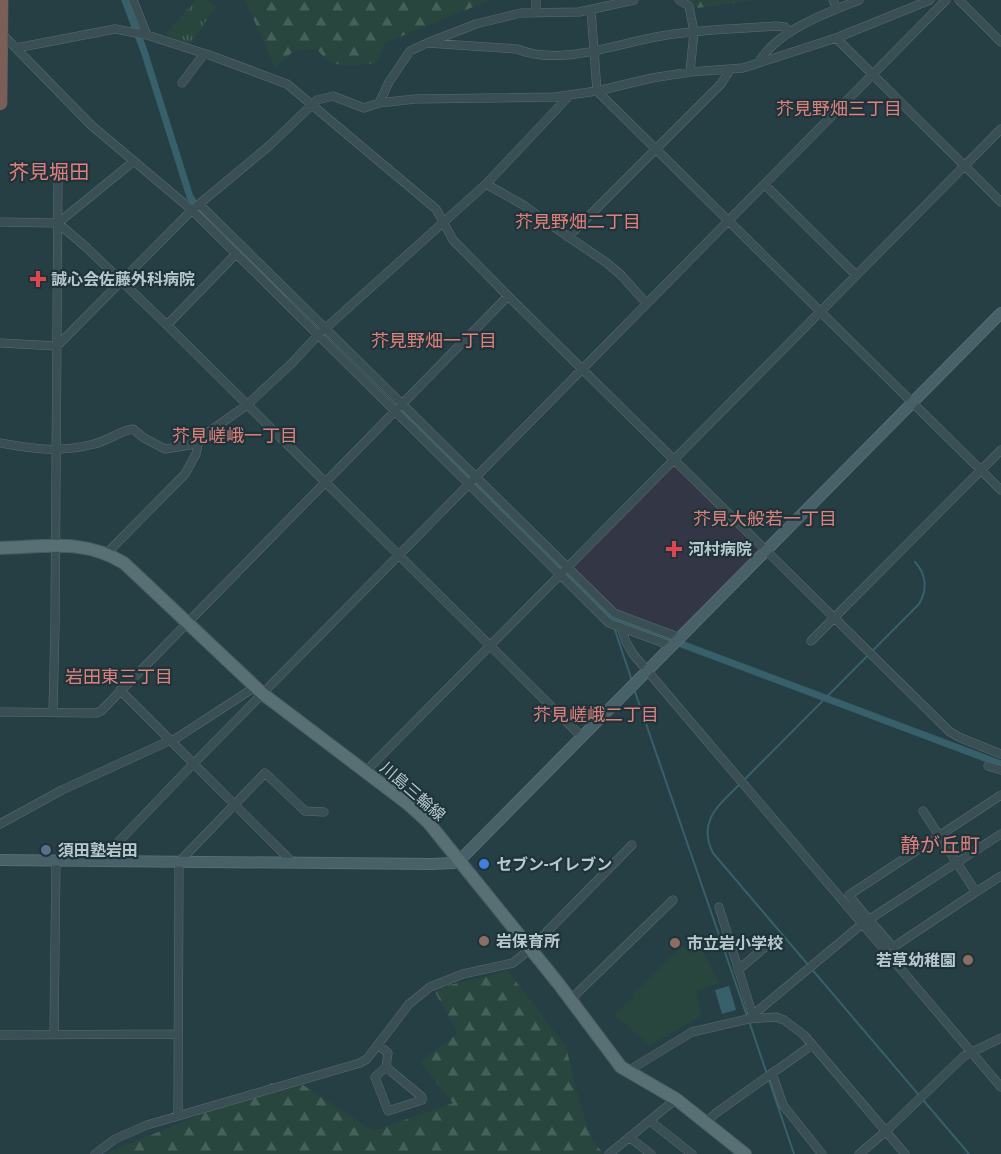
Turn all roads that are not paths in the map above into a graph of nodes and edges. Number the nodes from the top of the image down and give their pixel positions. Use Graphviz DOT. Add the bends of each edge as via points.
graph roads {
  1 [pos="1,0"];
  2 [pos="133,0"];
  3 [pos="536,0"];
  4 [pos="634,0"];
  5 [pos="679,0"];
  6 [pos="833,0"];
  7 [pos="859,0"];
  8 [pos="930,0"];
  9 [pos="946,0"];
  10 [pos="958,0"];
  11 [pos="603,4"];
  12 [pos="837,9"];
  13 [pos="591,10"];
  14 [pos="536,12"];
  15 [pos="1,32"];
  16 [pos="694,32"];
  17 [pos="789,33"];
  18 [pos="147,35"];
  19 [pos="836,38"];
  20 [pos="1001,42"];
  21 [pos="427,43"];
  22 [pos="16,48"];
  23 [pos="594,51"];
  24 [pos="204,54"];
  25 [pos="758,63"];
  26 [pos="730,70"];
  27 [pos="690,72"];
  28 [pos="873,74"];
  29 [pos="182,82"];
  30 [pos="597,91"];
  31 [pos="570,95"];
  32 [pos="0,103"];
  33 [pos="379,103"];
  34 [pos="312,105"];
  35 [pos="1001,129"];
  36 [pos="655,149"];
  37 [pos="134,161"];
  38 [pos="964,166"];
  39 [pos="58,177"];
  40 [pos="486,184"];
  41 [pos="765,185"];
  42 [pos="1001,202"];
  43 [pos="199,204"];
  44 [pos="192,210"];
  45 [pos="728,220"];
  46 [pos="0,222"];
  47 [pos="444,222"];
  48 [pos="58,223"];
  49 [pos="568,237"];
  50 [pos="236,254"];
  51 [pos="255,258"];
  52 [pos="247,266"];
  53 [pos="856,275"];
  54 [pos="121,280"];
  55 [pos="508,296"];
  56 [pos="646,303"];
  57 [pos="820,312"];
  58 [pos="1001,313"];
  59 [pos="166,325"];
  60 [pos="325,328"];
  61 [pos="318,335"];
  62 [pos="0,343"];
  63 [pos="57,346"];
  64 [pos="582,368"];
  65 [pos="912,403"];
  66 [pos="403,404"];
  67 [pos="247,405"];
  68 [pos="395,413"];
  69 [pos="199,440"];
  70 [pos="0,442"];
  71 [pos="57,450"];
  72 [pos="1001,450"];
  73 [pos="674,459"];
  74 [pos="981,471"];
  75 [pos="476,476"];
  76 [pos="326,483"];
  77 [pos="468,484"];
  78 [pos="1001,490"];
  79 [pos="55,546"];
  80 [pos="0,548"];
  81 [pos="766,551"];
  82 [pos="107,553"];
  83 [pos="399,556"];
  84 [pos="568,568"];
  85 [pos="560,575"];
  86 [pos="834,619"];
  87 [pos="187,624"];
  88 [pos="621,627"];
  89 [pos="811,641"];
  90 [pos="676,642"];
  91 [pos="490,646"];
  92 [pos="648,671"];
  93 [pos="120,690"];
  94 [pos="259,691"];
  95 [pos="0,711"];
  96 [pos="53,713"];
  97 [pos="582,737"];
  98 [pos="171,741"];
  99 [pos="1001,754"];
  100 [pos="194,763"];
  101 [pos="988,766"];
  102 [pos="1001,770"];
  103 [pos="365,772"];
  104 [pos="1001,795"];
  105 [pos="236,805"];
  106 [pos="923,812"];
  107 [pos="324,813"];
  108 [pos="0,824"];
  109 [pos="1001,834"];
  110 [pos="939,836"];
  111 [pos="633,845"];
  112 [pos="0,860"];
  113 [pos="56,860"];
  114 [pos="101,860"];
  115 [pos="460,860"];
  116 [pos="178,862"];
  117 [pos="292,862"];
  118 [pos="957,863"];
  119 [pos="1001,876"];
  120 [pos="976,892"];
  121 [pos="673,900"];
  122 [pos="719,907"];
  123 [pos="870,920"];
  124 [pos="862,924"];
  125 [pos="764,948"];
  126 [pos="530,949"];
  127 [pos="738,970"];
  128 [pos="570,1000"];
  129 [pos="750,1017"];
  130 [pos="54,1034"];
  131 [pos="177,1034"];
  132 [pos="0,1035"];
  133 [pos="1001,1038"];
  134 [pos="378,1045"];
  135 [pos="812,1045"];
  136 [pos="970,1051"];
  137 [pos="386,1067"];
  138 [pos="628,1071"];
  139 [pos="772,1073"];
  140 [pos="1001,1087"];
  141 [pos="676,1099"];
  142 [pos="178,1115"];
  143 [pos="650,1121"];
  144 [pos="706,1122"];
  145 [pos="885,1132"];
  146 [pos="630,1137"];
  147 [pos="740,1153"];
  148 [pos="95,1154"];
  149 [pos="609,1154"];
  150 [pos="651,1154"];
  151 [pos="692,1154"];
  152 [pos="822,1154"];
  153 [pos="859,1154"];
  154 [pos="904,1154"];
  1 -- 15 [label="highway"];
  2 -- 18 [label="street"];
  3 -- 14 [label="street"];
  4 -- 11 [label="street"];
  5 -- 16 [label="street" via="689,6"];
  6 -- 12 [label="street"];
  7 -- 12 [label="street"];
  8 -- 19 [label="street"];
  9 -- 28 [label="street"];
  10 -- 20 [label="street"];
  11 -- 13 [label="street"];
  12 -- 17 [label="street"];
  13 -- 14 [label="street"];
  13 -- 23 [label="street"];
  14 -- 21 [label="street" via="476,24"];
  15 -- 22 [label="street"];
  15 -- 32 [label="highway"];
  16 -- 17 [label="street" via="776,26 785,27"];
  16 -- 23 [label="street"];
  16 -- 27 [label="street"];
  17 -- 25 [label="street" via="764,53"];
  18 -- 22 [label="street" via="115,29"];
  18 -- 24 [label="street"];
  19 -- 25 [label="street"];
  19 -- 28 [label="street"];
  21 -- 23 [label="street" via="517,49 528,54"];
  21 -- 33 [label="street" via="410,51"];
  22 -- 37 [label="street" via="91,125"];
  23 -- 30 [label="street"];
  24 -- 29 [label="street"];
  24 -- 34 [label="street" via="287,84"];
  25 -- 26 [label="street"];
  26 -- 27 [label="street"];
  26 -- 36 [label="street" via="721,84"];
  27 -- 30 [label="street"];
  28 -- 38 [label="street"];
  28 -- 41 [label="street"];
  30 -- 31 [label="street"];
  30 -- 36 [label="street"];
  31 -- 33 [label="street"];
  31 -- 40 [label="street"];
  33 -- 34 [label="street" via="364,108 326,96"];
  34 -- 43 [label="street"];
  34 -- 47 [label="street" via="436,209"];
  35 -- 38 [label="street"];
  36 -- 45 [label="street"];
  36 -- 49 [label="street"];
  37 -- 44 [label="street"];
  37 -- 48 [label="street"];
  38 -- 42 [label="street"];
  38 -- 53 [label="street"];
  39 -- 48 [label="street"];
  40 -- 47 [label="street"];
  40 -- 49 [label="street"];
  41 -- 45 [label="street"];
  41 -- 53 [label="street"];
  43 -- 44 [label="street"];
  43 -- 51 [label="street"];
  44 -- 50 [label="street"];
  44 -- 54 [label="street"];
  45 -- 56 [label="street"];
  45 -- 57 [label="street"];
  46 -- 48 [label="street"];
  47 -- 55 [label="street" via="453,240"];
  47 -- 60 [label="street"];
  48 -- 54 [label="street"];
  48 -- 63 [label="street"];
  49 -- 56 [label="street" via="607,263"];
  50 -- 52 [label="street"];
  50 -- 59 [label="street"];
  51 -- 52 [label="street"];
  51 -- 60 [label="street"];
  52 -- 61 [label="street"];
  53 -- 57 [label="street"];
  54 -- 59 [label="street"];
  54 -- 63 [label="street"];
  55 -- 64 [label="street"];
  55 -- 66 [label="street"];
  56 -- 64 [label="street"];
  57 -- 65 [label="street"];
  57 -- 73 [label="street"];
  58 -- 65 [label="street"];
  59 -- 67 [label="street"];
  60 -- 61 [label="street"];
  60 -- 66 [label="street"];
  61 -- 67 [label="street"];
  61 -- 68 [label="street"];
  62 -- 63 [label="street"];
  63 -- 71 [label="street"];
  64 -- 73 [label="street"];
  64 -- 75 [label="street"];
  65 -- 74 [label="street"];
  65 -- 81 [label="street"];
  66 -- 68 [label="street"];
  66 -- 75 [label="street"];
  67 -- 69 [label="street"];
  67 -- 76 [label="street"];
  68 -- 76 [label="street"];
  68 -- 77 [label="street"];
  69 -- 71 [label="street" via="165,449 134,429 96,444"];
  69 -- 82 [label="street" via="185,474"];
  70 -- 71 [label="street"];
  71 -- 79 [label="street"];
  72 -- 74 [label="street"];
  73 -- 81 [label="street"];
  73 -- 84 [label="street"];
  74 -- 78 [label="street"];
  74 -- 86 [label="street"];
  75 -- 77 [label="street"];
  75 -- 84 [label="street"];
  76 -- 83 [label="street"];
  76 -- 87 [label="street"];
  77 -- 83 [label="street"];
  77 -- 85 [label="street"];
  79 -- 80 [label="main road, 川島三輪線"];
  79 -- 82 [label="main road, 川島三輪線"];
  79 -- 96 [label="street"];
  81 -- 86 [label="street"];
  81 -- 90 [label="street"];
  82 -- 87 [label="main road, 川島三輪線" via="124,563"];
  83 -- 91 [label="street"];
  83 -- 94 [label="street"];
  84 -- 85 [label="street"];
  84 -- 90 [label="street" via="614,613"];
  85 -- 88 [label="street" via="609,623"];
  85 -- 91 [label="street"];
  86 -- 89 [label="street"];
  86 -- 99 [label="street" via="950,732"];
  87 -- 93 [label="street"];
  87 -- 94 [label="main road, 川島三輪線"];
  88 -- 90 [label="street"];
  88 -- 92 [label="street" via="633,654"];
  90 -- 92 [label="street"];
  91 -- 97 [label="street"];
  91 -- 103 [label="street"];
  92 -- 97 [label="street"];
  92 -- 124 [label="street"];
  93 -- 96 [label="street" via="96,713"];
  93 -- 98 [label="street"];
  94 -- 98 [label="street"];
  94 -- 100 [label="street"];
  94 -- 103 [label="main road, 川島三輪線"];
  95 -- 96 [label="street"];
  97 -- 115 [label="street"];
  98 -- 100 [label="street"];
  98 -- 108 [label="street" via="63,790"];
  100 -- 105 [label="street"];
  100 -- 114 [label="street"];
  101 -- 102 [label="street"];
  103 -- 115 [label="main road, 川島三輪線" via="428,822"];
  104 -- 110 [label="street"];
  105 -- 107 [label="street" via="266,773 304,811"];
  105 -- 116 [label="street"];
  105 -- 117 [label="street"];
  106 -- 110 [label="street"];
  109 -- 118 [label="street"];
  110 -- 118 [label="street"];
  110 -- 123 [label="street" via="849,895"];
  111 -- 126 [label="street"];
  112 -- 113 [label="street"];
  113 -- 114 [label="street"];
  113 -- 130 [label="street"];
  114 -- 116 [label="street"];
  115 -- 117 [label="street" via="431,864"];
  115 -- 126 [label="main road, 川島三輪線"];
  116 -- 117 [label="street"];
  116 -- 131 [label="street"];
  118 -- 120 [label="street"];
  118 -- 123 [label="street"];
  119 -- 120 [label="street"];
  120 -- 123 [label="street" via="895,946"];
  121 -- 128 [label="street"];
  122 -- 127 [label="street"];
  123 -- 124 [label="street"];
  124 -- 129 [label="street"];
  124 -- 136 [label="street"];
  125 -- 127 [label="street"];
  126 -- 128 [label="main road, 川島三輪線"];
  126 -- 134 [label="street" via="513,963 463,974 430,987 409,1004"];
  127 -- 129 [label="street"];
  128 -- 138 [label="main road, 川島三輪線" via="608,1052"];
  129 -- 135 [label="street" via="784,1020"];
  129 -- 138 [label="street" via="692,1032"];
  130 -- 131 [label="street"];
  130 -- 132 [label="street"];
  131 -- 142 [label="street"];
  133 -- 136 [label="street"];
  134 -- 137 [label="street" via="388,1053"];
  134 -- 142 [label="street" via="360,1063"];
  135 -- 139 [label="street"];
  135 -- 145 [label="street"];
  136 -- 140 [label="street"];
  136 -- 145 [label="street"];
  137 -- 137 [label="street" via="422,1097 422,1100 388,1111 375,1077"];
  138 -- 141 [label="main road, 川島三輪線"];
  139 -- 144 [label="street"];
  139 -- 152 [label="street" via="783,1105"];
  141 -- 143 [label="street"];
  141 -- 144 [label="main road, 川島三輪線"];
  142 -- 148 [label="street" via="115,1139"];
  143 -- 146 [label="street"];
  143 -- 151 [label="street"];
  144 -- 147 [label="main road, 川島三輪線"];
  145 -- 153 [label="street"];
  145 -- 154 [label="street"];
  146 -- 149 [label="street"];
  146 -- 150 [label="street"];
}
